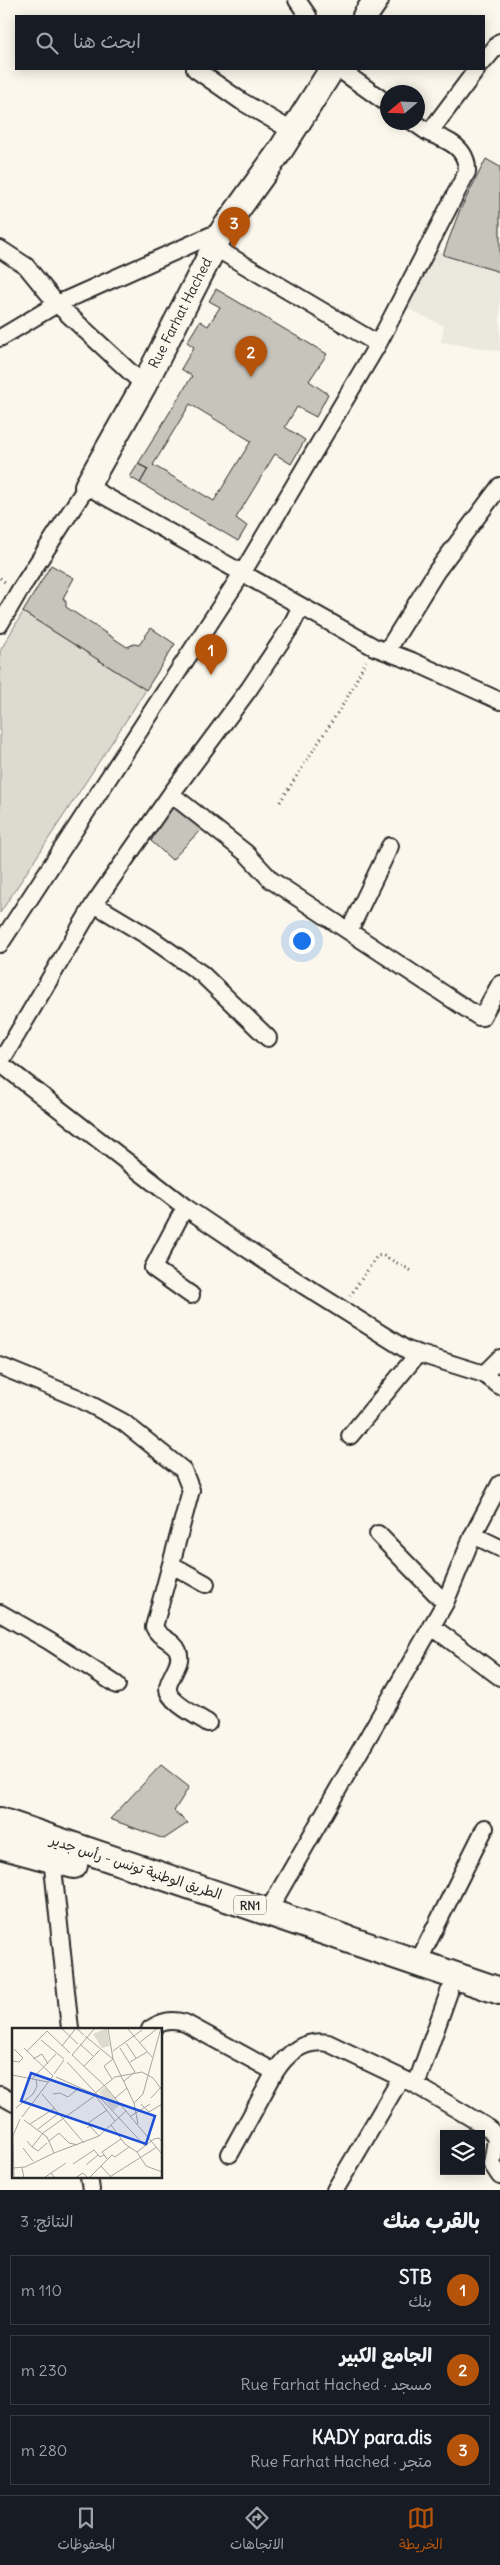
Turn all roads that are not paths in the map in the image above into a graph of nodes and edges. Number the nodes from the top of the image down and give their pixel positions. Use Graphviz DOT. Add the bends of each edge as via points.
graph roads {
  1 [pos="297,0"];
  2 [pos="376,0"];
  3 [pos="307,15"];
  4 [pos="366,15"];
  5 [pos="500,42"];
  6 [pos="485,60"];
  7 [pos="196,70"];
  8 [pos="331,70"];
  9 [pos="340,70"];
  10 [pos="476,70"];
  11 [pos="380,98"];
  12 [pos="424,130"];
  13 [pos="292,131"];
  14 [pos="429,134"];
  15 [pos="218,238"];
  16 [pos="0,249"];
  17 [pos="57,304"];
  18 [pos="0,338"];
  19 [pos="378,344"];
  20 [pos="144,385"];
  21 [pos="87,486"];
  22 [pos="500,486"];
  23 [pos="243,572"];
  24 [pos="301,606"];
  25 [pos="0,624"];
  26 [pos="380,649"];
  27 [pos="500,702"];
  28 [pos="171,794"];
  29 [pos="390,846"];
  30 [pos="94,904"];
  31 [pos="349,931"];
  32 [pos="0,944"];
  33 [pos="500,984"];
  34 [pos="268,1038"];
  35 [pos="0,1063"];
  36 [pos="186,1207"];
  37 [pos="191,1296"];
  38 [pos="418,1355"];
  39 [pos="500,1358"];
  40 [pos="0,1366"];
  41 [pos="484,1374"];
  42 [pos="500,1386"];
  43 [pos="350,1436"];
  44 [pos="500,1484"];
  45 [pos="378,1534"];
  46 [pos="473,1534"];
  47 [pos="500,1548"];
  48 [pos="172,1565"];
  49 [pos="206,1584"];
  50 [pos="445,1603"];
  51 [pos="0,1613"];
  52 [pos="431,1626"];
  53 [pos="500,1677"];
  54 [pos="117,1685"];
  55 [pos="208,1723"];
  56 [pos="0,1821"];
  57 [pos="485,1828"];
  58 [pos="0,1845"];
  59 [pos="52,1858"];
  60 [pos="268,1911"];
  61 [pos="417,1964"];
  62 [pos="500,1991"];
  63 [pos="449,1992"];
  64 [pos="500,2007"];
  65 [pos="70,2028"];
  66 [pos="152,2028"];
  67 [pos="275,2072"];
  68 [pos="409,2081"];
  69 [pos="0,2095"];
  70 [pos="12,2102"];
  71 [pos="230,2154"];
  72 [pos="500,2176"];
  73 [pos="335,2190"];
  1 -- 3 [label="street"];
  2 -- 4 [label="street"];
  5 -- 6 [label="street"];
  7 -- 13 [label="street"];
  8 -- 13 [label="street, Rue Farhat Hached"];
  9 -- 11 [label="street"];
  10 -- 14 [label="street"];
  12 -- 14 [label="street"];
  13 -- 15 [label="street, Rue Farhat Hached"];
  14 -- 19 [label="street" via="460,149 466,158 467,172"];
  15 -- 17 [label="street"];
  15 -- 19 [label="street"];
  15 -- 20 [label="street, Rue Farhat Hached"];
  16 -- 17 [label="street" via="36,276"];
  17 -- 18 [label="street"];
  17 -- 20 [label="street"];
  19 -- 23 [label="street"];
  20 -- 21 [label="street, Rue Farhat Hached"];
  21 -- 23 [label="street"];
  21 -- 25 [label="street"];
  22 -- 26 [label="street"];
  23 -- 24 [label="street"];
  23 -- 32 [label="street"];
  24 -- 26 [label="street"];
  24 -- 28 [label="street" via="249,689"];
  26 -- 27 [label="street"];
  28 -- 30 [label="street"];
  28 -- 31 [label="street" via="246,852 271,880"];
  29 -- 31 [label="street"];
  30 -- 34 [label="street" via="202,974"];
  30 -- 35 [label="street"];
  31 -- 33 [label="street" via="479,1017 482,1017"];
  35 -- 36 [label="street"];
  36 -- 37 [label="street" via="153,1268"];
  36 -- 38 [label="street" via="341,1309"];
  38 -- 41 [label="street"];
  38 -- 43 [label="street"];
  39 -- 41 [label="street"];
  40 -- 48 [label="street" via="78,1398 122,1422 183,1470 191,1490"];
  41 -- 42 [label="street"];
  44 -- 46 [label="street"];
  45 -- 50 [label="street"];
  46 -- 47 [label="street"];
  46 -- 50 [label="street"];
  48 -- 49 [label="street"];
  48 -- 55 [label="street" via="154,1627 159,1636 175,1646 179,1654 168,1692 175,1701"];
  50 -- 52 [label="street"];
  51 -- 54 [label="street"];
  52 -- 53 [label="street"];
  52 -- 60 [label="street"];
  56 -- 60 [label="main road, الطريق الوطنية تونس - رأس جدير / RN1"];
  57 -- 61 [label="street"];
  58 -- 59 [label="main road, الطريق الوطنية تونس - رأس جدير / RN1"];
  59 -- 63 [label="main road, الطريق الوطنية تونس - رأس جدير / RN1" via="255,1922"];
  59 -- 65 [label="street"];
  60 -- 61 [label="main road, الطريق الوطنية تونس - رأس جدير / RN1"];
  61 -- 62 [label="main road, الطريق الوطنية تونس - رأس جدير / RN1"];
  63 -- 64 [label="main road, الطريق الوطنية تونس - رأس جدير / RN1"];
  63 -- 68 [label="street"];
  66 -- 67 [label="street" via="163,2021 185,2023"];
  67 -- 68 [label="street" via="291,2053 319,2041"];
  67 -- 71 [label="street"];
  68 -- 72 [label="street" via="495,2134 492,2164"];
  68 -- 73 [label="street"];
  69 -- 70 [label="street"];
}
